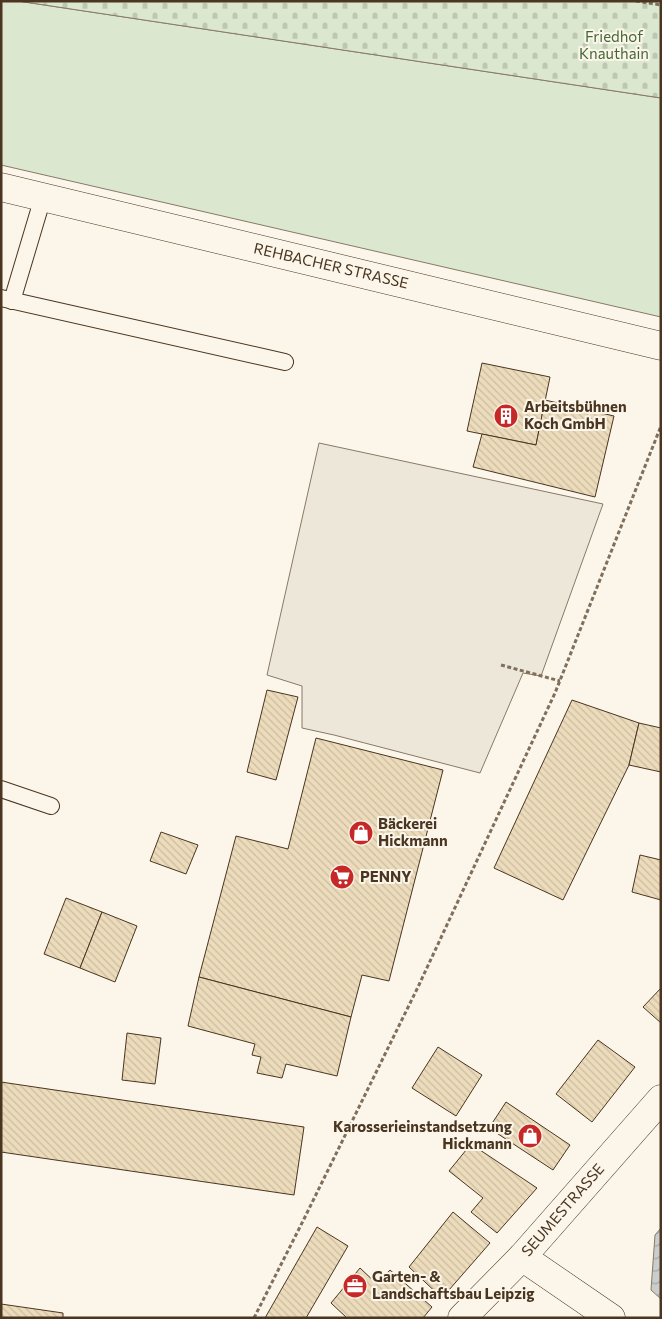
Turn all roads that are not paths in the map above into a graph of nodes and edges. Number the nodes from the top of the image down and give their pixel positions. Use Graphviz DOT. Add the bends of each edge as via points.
graph roads {
  1 [pos="1,187"];
  2 [pos="43,197"];
  3 [pos="7,299"];
  4 [pos="661,346"];
  5 [pos="285,362"];
  6 [pos="1,789"];
  7 [pos="51,806"];
  8 [pos="661,1099"];
  9 [pos="522,1257"];
  10 [pos="462,1318"];
  11 [pos="611,1318"];
  1 -- 2 [label="street, REHBACHER STRASSE"];
  2 -- 3 [label="lane"];
  2 -- 4 [label="street, REHBACHER STRASSE"];
  3 -- 5 [label="lane"];
  6 -- 7 [label="lane"];
  8 -- 9 [label="street, SEUMESTRASSE"];
  9 -- 10 [label="street, SEUMESTRASSE"];
  9 -- 11 [label="street"];
}
